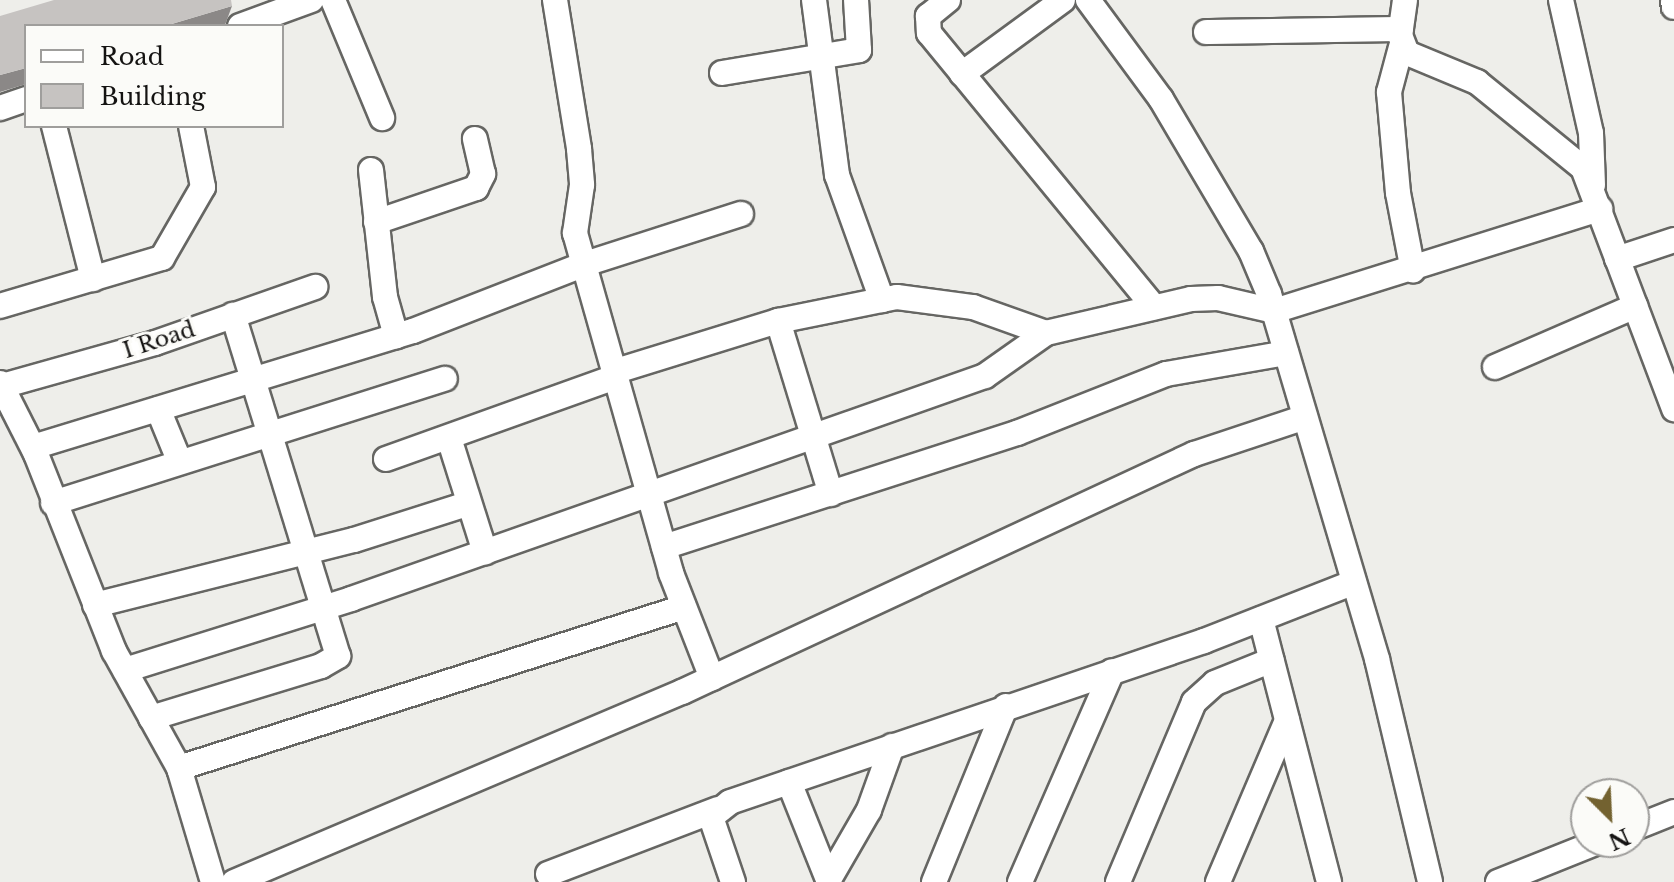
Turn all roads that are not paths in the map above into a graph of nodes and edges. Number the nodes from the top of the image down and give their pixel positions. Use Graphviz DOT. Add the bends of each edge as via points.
graph roads {
  1 [pos="311,0"];
  2 [pos="333,0"];
  3 [pos="555,0"];
  4 [pos="814,0"];
  5 [pos="856,0"];
  6 [pos="948,0"];
  7 [pos="1063,0"];
  8 [pos="1088,0"];
  9 [pos="1405,0"];
  10 [pos="1673,0"];
  11 [pos="1555,3"];
  12 [pos="1674,7"];
  13 [pos="245,24"];
  14 [pos="1206,32"];
  15 [pos="1401,38"];
  16 [pos="822,57"];
  17 [pos="722,73"];
  18 [pos="962,74"];
  19 [pos="24,100"];
  20 [pos="0,108"];
  21 [pos="382,118"];
  22 [pos="55,128"];
  23 [pos="191,128"];
  24 [pos="475,139"];
  25 [pos="371,170"];
  26 [pos="1596,198"];
  27 [pos="741,214"];
  28 [pos="376,222"];
  29 [pos="1674,240"];
  30 [pos="1617,259"];
  31 [pos="582,265"];
  32 [pos="1413,271"];
  33 [pos="93,279"];
  34 [pos="315,287"];
  35 [pos="882,300"];
  36 [pos="0,306"];
  37 [pos="1635,306"];
  38 [pos="1154,307"];
  39 [pos="1274,311"];
  40 [pos="233,315"];
  41 [pos="778,321"];
  42 [pos="1046,333"];
  43 [pos="396,336"];
  44 [pos="1286,353"];
  45 [pos="1495,367"];
  46 [pos="614,374"];
  47 [pos="253,379"];
  48 [pos="445,379"];
  49 [pos="1,384"];
  50 [pos="158,409"];
  51 [pos="1674,409"];
  52 [pos="1305,417"];
  53 [pos="270,432"];
  54 [pos="811,435"];
  55 [pos="449,438"];
  56 [pos="33,447"];
  57 [pos="386,459"];
  58 [pos="179,460"];
  59 [pos="648,493"];
  60 [pos="831,494"];
  61 [pos="53,503"];
  62 [pos="467,504"];
  63 [pos="664,547"];
  64 [pos="485,552"];
  65 [pos="304,553"];
  66 [pos="1352,583"];
  67 [pos="95,605"];
  68 [pos="324,607"];
  69 [pos="684,607"];
  70 [pos="1261,619"];
  71 [pos="1272,660"];
  72 [pos="125,670"];
  73 [pos="1112,671"];
  74 [pos="712,678"];
  75 [pos="1006,706"];
  76 [pos="151,718"];
  77 [pos="1287,720"];
  78 [pos="892,746"];
  79 [pos="179,768"];
  80 [pos="789,782"];
  81 [pos="718,809"];
  82 [pos="1674,812"];
  83 [pos="1650,822"];
  84 [pos="1570,853"];
  85 [pos="548,874"];
  86 [pos="213,882"];
  87 [pos="234,882"];
  88 [pos="733,882"];
  89 [pos="828,882"];
  90 [pos="934,882"];
  91 [pos="1020,882"];
  92 [pos="1118,882"];
  93 [pos="1218,882"];
  94 [pos="1329,882"];
  95 [pos="1430,882"];
  96 [pos="1498,882"];
  1 -- 13 [label="street"];
  2 -- 21 [label="street"];
  3 -- 31 [label="street" via="579,149 581,193 573,221"];
  4 -- 16 [label="street"];
  5 -- 16 [label="street" via="859,50"];
  6 -- 18 [label="street" via="928,16 926,25"];
  7 -- 18 [label="street"];
  8 -- 39 [label="street" via="1128,50 1218,193 1251,251"];
  9 -- 15 [label="street"];
  10 -- 12 [label="street"];
  11 -- 26 [label="street" via="1591,133"];
  14 -- 15 [label="street"];
  15 -- 26 [label="street" via="1514,107 1566,149"];
  15 -- 32 [label="street" via="1389,92 1398,193"];
  16 -- 17 [label="street"];
  16 -- 35 [label="street" via="837,175"];
  18 -- 38 [label="street"];
  19 -- 20 [label="street"];
  22 -- 33 [label="street"];
  23 -- 33 [label="street" via="203,187 168,252 153,262"];
  24 -- 28 [label="street" via="483,174 476,188"];
  25 -- 28 [label="street"];
  26 -- 30 [label="street"];
  26 -- 32 [label="street"];
  27 -- 31 [label="street"];
  28 -- 43 [label="street" via="385,297"];
  29 -- 30 [label="street"];
  30 -- 37 [label="street"];
  31 -- 43 [label="street"];
  31 -- 46 [label="street"];
  32 -- 39 [label="street"];
  33 -- 36 [label="street"];
  34 -- 40 [label="street, I Road"];
  35 -- 41 [label="street"];
  35 -- 42 [label="street" via="918,298 973,307"];
  37 -- 45 [label="street"];
  37 -- 51 [label="street"];
  38 -- 39 [label="street" via="1218,298"];
  38 -- 42 [label="street"];
  39 -- 44 [label="street"];
  40 -- 47 [label="street"];
  40 -- 49 [label="street, I Road" via="155,343"];
  41 -- 46 [label="street"];
  41 -- 54 [label="street"];
  42 -- 54 [label="street" via="985,376"];
  43 -- 47 [label="street"];
  44 -- 52 [label="street"];
  44 -- 60 [label="street" via="1166,374 1017,433"];
  46 -- 55 [label="street"];
  46 -- 59 [label="street"];
  47 -- 50 [label="street"];
  47 -- 53 [label="street"];
  48 -- 53 [label="street"];
  49 -- 56 [label="street"];
  50 -- 56 [label="street"];
  50 -- 58 [label="street"];
  52 -- 66 [label="street"];
  52 -- 74 [label="street" via="1194,454"];
  53 -- 58 [label="street"];
  53 -- 65 [label="street"];
  54 -- 59 [label="street"];
  54 -- 60 [label="street"];
  55 -- 57 [label="street"];
  55 -- 62 [label="street"];
  56 -- 61 [label="street"];
  58 -- 61 [label="street"];
  59 -- 63 [label="street"];
  59 -- 64 [label="street"];
  60 -- 63 [label="street"];
  61 -- 67 [label="street"];
  62 -- 64 [label="street"];
  62 -- 65 [label="street"];
  63 -- 69 [label="street"];
  64 -- 68 [label="street"];
  65 -- 67 [label="street"];
  65 -- 68 [label="street"];
  66 -- 70 [label="street"];
  66 -- 95 [label="street" via="1377,659"];
  67 -- 72 [label="street"];
  68 -- 72 [label="street"];
  68 -- 76 [label="street" via="337,645 334,661"];
  69 -- 74 [label="street"];
  69 -- 79 [label="street"];
  70 -- 71 [label="street"];
  70 -- 73 [label="street"];
  71 -- 77 [label="street"];
  71 -- 92 [label="street" via="1215,683 1194,702"];
  72 -- 76 [label="street"];
  73 -- 75 [label="street"];
  73 -- 91 [label="street"];
  74 -- 87 [label="street"];
  75 -- 78 [label="street"];
  75 -- 90 [label="street"];
  76 -- 79 [label="street"];
  77 -- 93 [label="street"];
  77 -- 94 [label="street"];
  78 -- 80 [label="street"];
  78 -- 89 [label="street" via="869,810"];
  79 -- 86 [label="street"];
  80 -- 81 [label="street"];
  80 -- 89 [label="street"];
  81 -- 85 [label="street"];
  81 -- 88 [label="street" via="711,817"];
  82 -- 83 [label="street"];
  84 -- 96 [label="street"];
}
